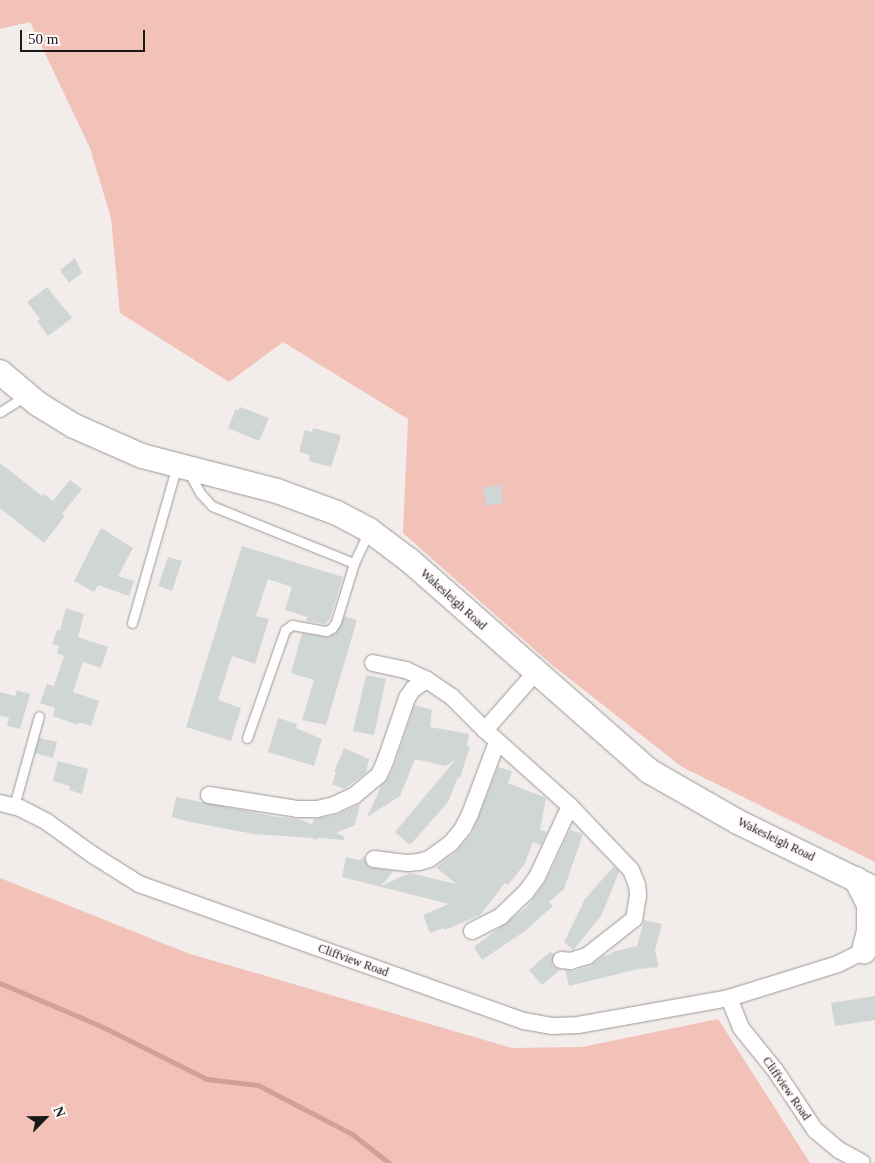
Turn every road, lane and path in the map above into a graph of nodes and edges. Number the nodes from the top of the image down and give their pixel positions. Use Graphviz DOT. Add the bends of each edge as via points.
graph roads {
  1 [pos="0,372"];
  2 [pos="27,395"];
  3 [pos="0,412"];
  4 [pos="181,466"];
  5 [pos="370,530"];
  6 [pos="354,563"];
  7 [pos="132,623"];
  8 [pos="373,663"];
  9 [pos="536,672"];
  10 [pos="427,680"];
  11 [pos="39,716"];
  12 [pos="484,730"];
  13 [pos="247,738"];
  14 [pos="497,742"];
  15 [pos="209,795"];
  16 [pos="7,805"];
  17 [pos="570,806"];
  18 [pos="374,859"];
  19 [pos="865,884"];
  20 [pos="472,931"];
  21 [pos="870,948"];
  22 [pos="561,960"];
  23 [pos="729,998"];
  24 [pos="862,1163"];
  1 -- 2 [label="main road, Wakesleigh Road"];
  2 -- 3 [label="lane"];
  2 -- 4 [label="main road, Wakesleigh Road" via="74,426 142,456"];
  4 -- 5 [label="main road, Wakesleigh Road" via="277,491"];
  4 -- 6 [label="lane" via="212,506"];
  4 -- 7 [label="lane"];
  5 -- 6 [label="lane"];
  5 -- 9 [label="main road, Wakesleigh Road" via="409,560"];
  6 -- 13 [label="lane" via="332,628 326,631 292,625 285,630"];
  8 -- 10 [label="street" via="406,670"];
  9 -- 12 [label="street"];
  9 -- 19 [label="main road, Wakesleigh Road" via="649,771 738,822"];
  10 -- 12 [label="street" via="452,697"];
  10 -- 15 [label="street" via="413,689 407,698 379,775 356,795 334,805 310,809"];
  11 -- 16 [label="lane"];
  12 -- 14 [label="street"];
  14 -- 17 [label="street"];
  14 -- 18 [label="street" via="470,814 451,843 419,862 408,864"];
  16 -- 23 [label="street, Cliffview Road" via="47,822 139,884 524,1021 553,1026 578,1025"];
  17 -- 20 [label="street" via="537,877 526,892 501,916"];
  17 -- 22 [label="street" via="625,861 635,877 638,895 634,919 627,926 587,956 579,960"];
  19 -- 21 [label="main road"];
  21 -- 23 [label="street, Cliffview Road" via="838,964"];
  23 -- 24 [label="street, Cliffview Road" via="741,1028 775,1070 815,1130 839,1150"];
}
